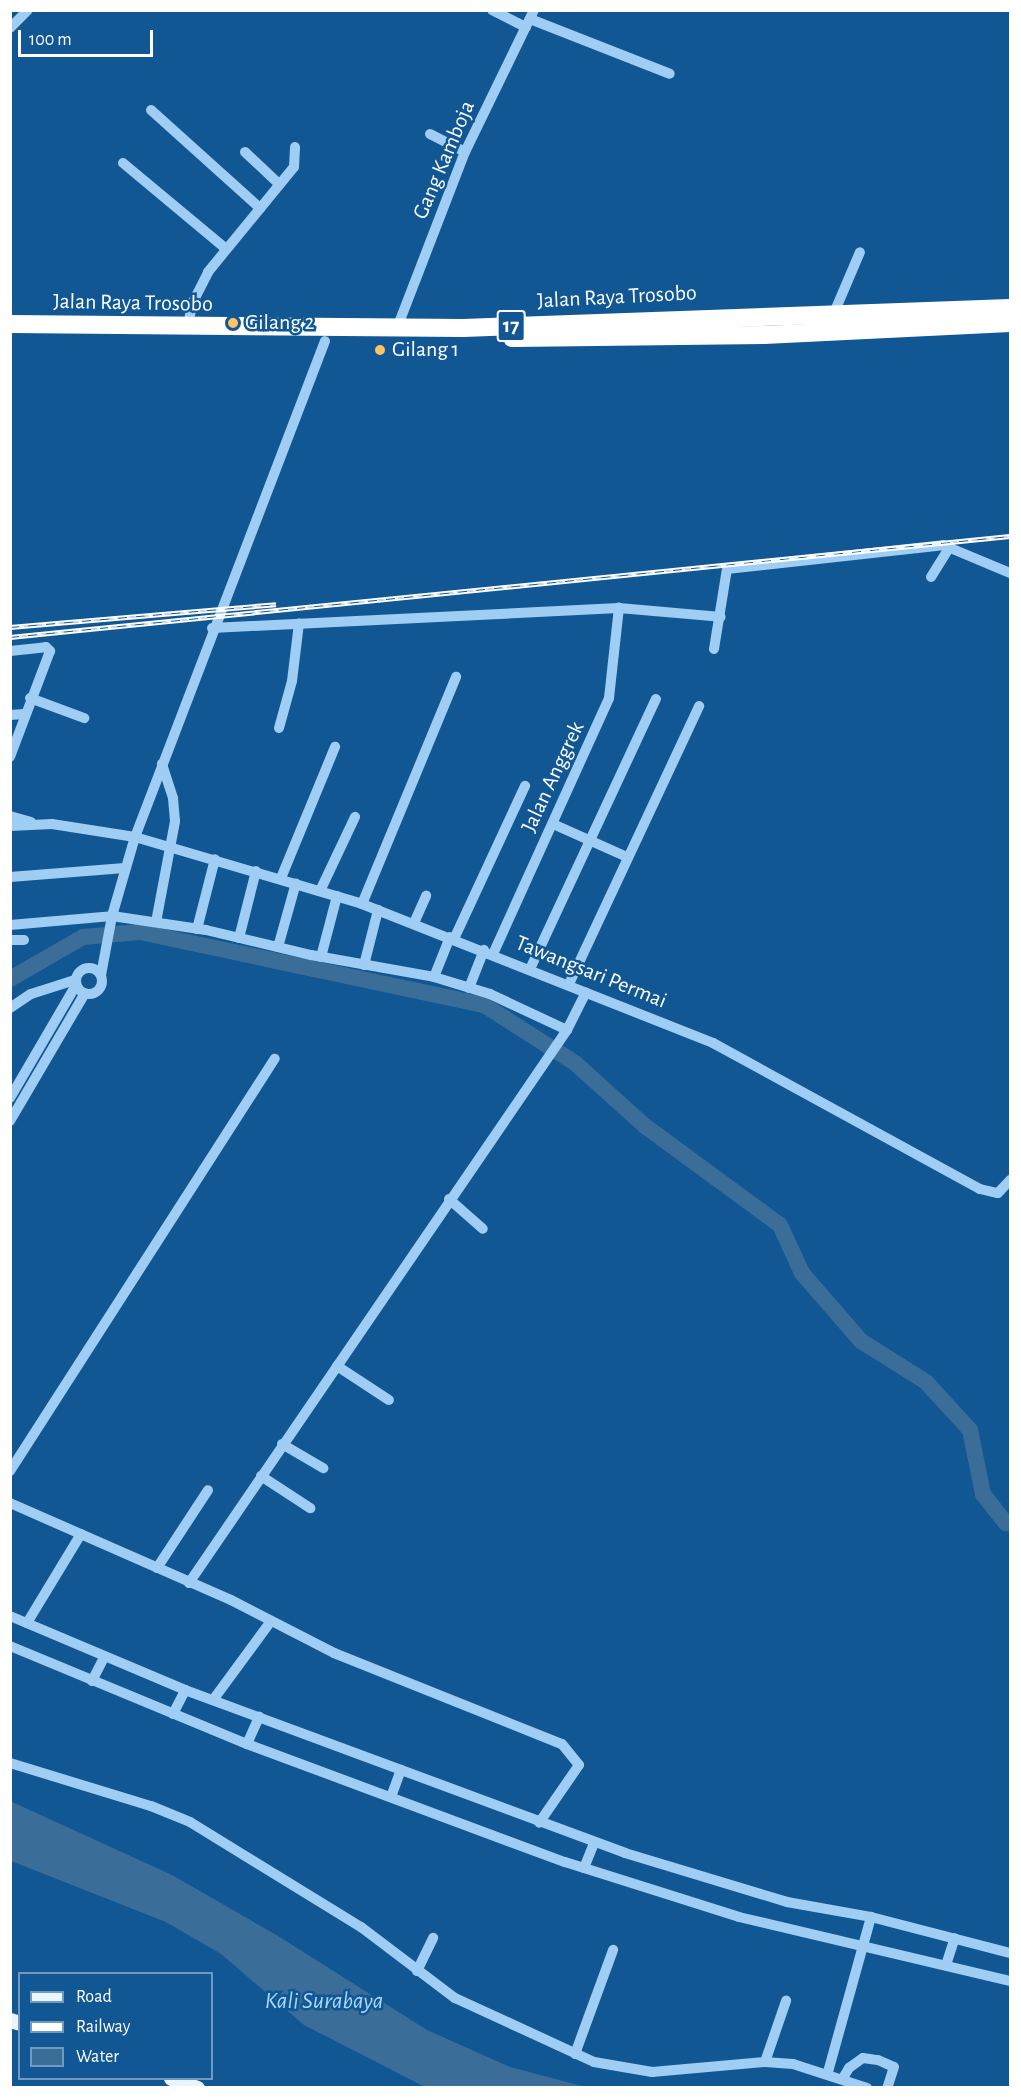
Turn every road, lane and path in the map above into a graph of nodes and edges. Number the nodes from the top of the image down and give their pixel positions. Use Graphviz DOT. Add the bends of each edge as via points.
graph roads {
  1 [pos="28,10"];
  2 [pos="492,10"];
  3 [pos="530,19"];
  4 [pos="10,28"];
  5 [pos="670,74"];
  6 [pos="151,110"];
  7 [pos="430,134"];
  8 [pos="296,147"];
  9 [pos="245,152"];
  10 [pos="465,152"];
  11 [pos="123,163"];
  12 [pos="278,183"];
  13 [pos="260,208"];
  14 [pos="225,248"];
  15 [pos="860,252"];
  16 [pos="1011,308"];
  17 [pos="834,313"];
  18 [pos="800,314"];
  19 [pos="776,315"];
  20 [pos="1011,323"];
  21 [pos="10,324"];
  22 [pos="187,328"];
  23 [pos="397,328"];
  24 [pos="802,332"];
  25 [pos="780,333"];
  26 [pos="10,336"];
  27 [pos="325,341"];
  28 [pos="950,546"];
  29 [pos="1011,573"];
  30 [pos="931,577"];
  31 [pos="619,608"];
  32 [pos="721,617"];
  33 [pos="299,623"];
  34 [pos="213,628"];
  35 [pos="714,649"];
  36 [pos="10,651"];
  37 [pos="456,677"];
  38 [pos="30,698"];
  39 [pos="656,699"];
  40 [pos="699,706"];
  41 [pos="24,714"];
  42 [pos="10,715"];
  43 [pos="84,718"];
  44 [pos="279,729"];
  45 [pos="335,747"];
  46 [pos="10,757"];
  47 [pos="162,764"];
  48 [pos="525,786"];
  49 [pos="10,816"];
  50 [pos="355,817"];
  51 [pos="37,824"];
  52 [pos="553,824"];
  53 [pos="10,826"];
  54 [pos="135,837"];
  55 [pos="590,840"];
  56 [pos="171,846"];
  57 [pos="627,857"];
  58 [pos="215,859"];
  59 [pos="125,868"];
  60 [pos="256,871"];
  61 [pos="10,877"];
  62 [pos="281,878"];
  63 [pos="296,883"];
  64 [pos="321,891"];
  65 [pos="338,896"];
  66 [pos="426,896"];
  67 [pos="362,904"];
  68 [pos="378,910"];
  69 [pos="111,920"];
  70 [pos="156,922"];
  71 [pos="414,923"];
  72 [pos="10,925"];
  73 [pos="197,929"];
  74 [pos="239,938"];
  75 [pos="452,938"];
  76 [pos="10,940"];
  77 [pos="24,940"];
  78 [pos="278,947"];
  79 [pos="105,952"];
  80 [pos="489,952"];
  81 [pos="321,957"];
  82 [pos="364,965"];
  83 [pos="85,968"];
  84 [pos="530,969"];
  85 [pos="101,975"];
  86 [pos="434,977"];
  87 [pos="76,983"];
  88 [pos="569,984"];
  89 [pos="469,988"];
  90 [pos="586,992"];
  91 [pos="85,993"];
  92 [pos="10,1008"];
  93 [pos="566,1033"];
  94 [pos="274,1059"];
  95 [pos="18,1085"];
  96 [pos="28,1091"];
  97 [pos="10,1098"];
  98 [pos="10,1121"];
  99 [pos="1009,1183"];
  100 [pos="449,1199"];
  101 [pos="483,1229"];
  102 [pos="337,1366"];
  103 [pos="389,1400"];
  104 [pos="282,1444"];
  105 [pos="323,1468"];
  106 [pos="10,1471"];
  107 [pos="261,1476"];
  108 [pos="207,1490"];
  109 [pos="10,1503"];
  110 [pos="310,1508"];
  111 [pos="81,1534"];
  112 [pos="157,1568"];
  113 [pos="189,1583"];
  114 [pos="10,1616"];
  115 [pos="271,1621"];
  116 [pos="27,1623"];
  117 [pos="10,1646"];
  118 [pos="103,1659"];
  119 [pos="93,1679"];
  120 [pos="184,1692"];
  121 [pos="213,1700"];
  122 [pos="173,1712"];
  123 [pos="258,1719"];
  124 [pos="247,1742"];
  125 [pos="10,1763"];
  126 [pos="400,1773"];
  127 [pos="392,1796"];
  128 [pos="539,1823"];
  129 [pos="593,1845"];
  130 [pos="584,1867"];
  131 [pos="871,1921"];
  132 [pos="433,1938"];
  133 [pos="954,1940"];
  134 [pos="866,1945"];
  135 [pos="613,1950"];
  136 [pos="1011,1953"];
  137 [pos="947,1962"];
  138 [pos="417,1971"];
  139 [pos="1010,1977"];
  140 [pos="786,2001"];
  141 [pos="575,2054"];
  142 [pos="765,2062"];
  143 [pos="828,2072"];
  144 [pos="843,2078"];
  145 [pos="174,2080"];
  146 [pos="197,2088"];
  147 [pos="867,2088"];
  148 [pos="887,2088"];
  1 -- 4 [label="street"];
  2 -- 3 [label="street"];
  3 -- 5 [label="street"];
  3 -- 10 [label="street, Gang Kamboja"];
  6 -- 13 [label="street"];
  7 -- 10 [label="street"];
  8 -- 12 [label="street" via="294,167"];
  9 -- 12 [label="street"];
  10 -- 23 [label="street, Gang Kamboja"];
  11 -- 14 [label="street"];
  12 -- 13 [label="street"];
  13 -- 14 [label="street"];
  14 -- 22 [label="street" via="199,288"];
  15 -- 17 [label="street"];
  16 -- 17 [label="highway, Jalan Raya Trosobo / 17"];
  17 -- 18 [label="highway, Jalan Raya Trosobo / 17"];
  18 -- 19 [label="highway, Jalan Raya Trosobo / 17"];
  18 -- 24 [label="highway"];
  19 -- 23 [label="highway, Jalan Raya Trosobo / 17"];
  19 -- 25 [label="highway"];
  20 -- 24 [label="highway, Jalan Raya Trosobo"];
  21 -- 22 [label="highway, Jalan Raya Trosobo / 17"];
  22 -- 23 [label="highway, Jalan Raya Trosobo / 17"];
  24 -- 25 [label="highway, Jalan Raya Trosobo"];
  25 -- 27 [label="highway, Jalan Raya Trosobo"];
  26 -- 27 [label="highway, Jalan Raya Trosobo"];
  27 -- 34 [label="street"];
  28 -- 29 [label="street"];
  28 -- 30 [label="street"];
  28 -- 32 [label="street" via="727,569"];
  31 -- 32 [label="street"];
  31 -- 33 [label="street"];
  31 -- 52 [label="street, Jalan Anggrek" via="609,698"];
  32 -- 35 [label="street"];
  33 -- 34 [label="street"];
  33 -- 44 [label="street" via="292,681"];
  34 -- 47 [label="street"];
  36 -- 38 [label="street" via="46,647 50,650"];
  37 -- 67 [label="street"];
  38 -- 41 [label="street"];
  38 -- 43 [label="street"];
  39 -- 55 [label="street"];
  40 -- 57 [label="street"];
  41 -- 42 [label="street"];
  41 -- 46 [label="street"];
  45 -- 62 [label="street"];
  47 -- 54 [label="street"];
  47 -- 56 [label="street" via="174,806"];
  48 -- 75 [label="street"];
  49 -- 51 [label="street"];
  50 -- 64 [label="street"];
  51 -- 53 [label="street"];
  51 -- 54 [label="street, Tawangsari Permai"];
  52 -- 55 [label="street"];
  52 -- 80 [label="street, Jalan Anggrek"];
  54 -- 56 [label="street, Tawangsari Permai"];
  54 -- 59 [label="street"];
  55 -- 57 [label="street"];
  55 -- 84 [label="street"];
  56 -- 58 [label="street, Tawangsari Permai"];
  56 -- 70 [label="street"];
  57 -- 88 [label="street"];
  58 -- 60 [label="street, Tawangsari Permai"];
  58 -- 73 [label="street"];
  59 -- 61 [label="street"];
  59 -- 69 [label="street"];
  60 -- 62 [label="street, Tawangsari Permai"];
  60 -- 74 [label="street"];
  62 -- 63 [label="street, Tawangsari Permai"];
  63 -- 64 [label="street, Tawangsari Permai"];
  63 -- 78 [label="street"];
  64 -- 65 [label="street, Tawangsari Permai"];
  65 -- 67 [label="street, Tawangsari Permai"];
  65 -- 81 [label="street"];
  66 -- 71 [label="street"];
  67 -- 68 [label="street, Tawangsari Permai"];
  68 -- 71 [label="street, Tawangsari Permai"];
  68 -- 82 [label="street"];
  69 -- 70 [label="street"];
  69 -- 72 [label="street"];
  69 -- 79 [label="street"];
  70 -- 73 [label="street"];
  71 -- 75 [label="street, Tawangsari Permai"];
  73 -- 74 [label="street"];
  74 -- 78 [label="street"];
  75 -- 80 [label="street, Tawangsari Permai"];
  75 -- 86 [label="street"];
  76 -- 77 [label="street"];
  78 -- 81 [label="street"];
  79 -- 83 [label="street"];
  79 -- 85 [label="street"];
  80 -- 84 [label="street, Tawangsari Permai"];
  80 -- 89 [label="street, Jalan Anggrek"];
  81 -- 82 [label="street"];
  82 -- 86 [label="street"];
  83 -- 85 [label="street"];
  83 -- 87 [label="street"];
  84 -- 88 [label="street, Tawangsari Permai"];
  85 -- 91 [label="street" via="99,989"];
  86 -- 89 [label="street"];
  87 -- 91 [label="street"];
  87 -- 92 [label="street" via="32,994"];
  87 -- 95 [label="street"];
  88 -- 90 [label="street, Tawangsari Permai"];
  89 -- 93 [label="street"];
  90 -- 93 [label="street"];
  90 -- 99 [label="street, Tawangsari Permai" via="713,1043 980,1189 998,1193"];
  91 -- 96 [label="street"];
  93 -- 100 [label="street"];
  94 -- 106 [label="street"];
  95 -- 96 [label="street"];
  95 -- 97 [label="street"];
  96 -- 98 [label="street"];
  100 -- 101 [label="street"];
  100 -- 102 [label="street"];
  102 -- 103 [label="street"];
  102 -- 104 [label="street"];
  104 -- 105 [label="street"];
  104 -- 107 [label="street"];
  107 -- 110 [label="street"];
  107 -- 113 [label="street"];
  108 -- 112 [label="street"];
  109 -- 111 [label="street"];
  111 -- 112 [label="street"];
  111 -- 116 [label="street"];
  112 -- 113 [label="street"];
  113 -- 115 [label="street"];
  114 -- 116 [label="street"];
  115 -- 121 [label="street"];
  115 -- 128 [label="street" via="334,1653 562,1744 579,1765"];
  116 -- 118 [label="street"];
  117 -- 119 [label="street"];
  118 -- 119 [label="street"];
  118 -- 120 [label="street"];
  119 -- 122 [label="street"];
  120 -- 121 [label="street"];
  120 -- 122 [label="street"];
  121 -- 123 [label="street"];
  122 -- 124 [label="street"];
  123 -- 124 [label="street"];
  123 -- 126 [label="street"];
  124 -- 127 [label="street"];
  125 -- 138 [label="street" via="189,1822 361,1927"];
  126 -- 127 [label="street"];
  126 -- 128 [label="street"];
  127 -- 130 [label="street"];
  128 -- 129 [label="street"];
  129 -- 130 [label="street"];
  129 -- 131 [label="street" via="738,1890"];
  130 -- 134 [label="street" via="739,1917"];
  131 -- 133 [label="street"];
  131 -- 134 [label="street"];
  132 -- 138 [label="street"];
  133 -- 136 [label="street"];
  133 -- 137 [label="street"];
  134 -- 137 [label="street"];
  134 -- 143 [label="street"];
  135 -- 141 [label="street"];
  137 -- 139 [label="street"];
  138 -- 141 [label="street" via="466,2004"];
  140 -- 142 [label="street"];
  141 -- 142 [label="street" via="606,2066 652,2072"];
  142 -- 143 [label="street"];
  143 -- 144 [label="street"];
  144 -- 147 [label="street"];
  144 -- 148 [label="street" via="863,2058 878,2060 894,2067"];
  145 -- 146 [label="main road"];
}
